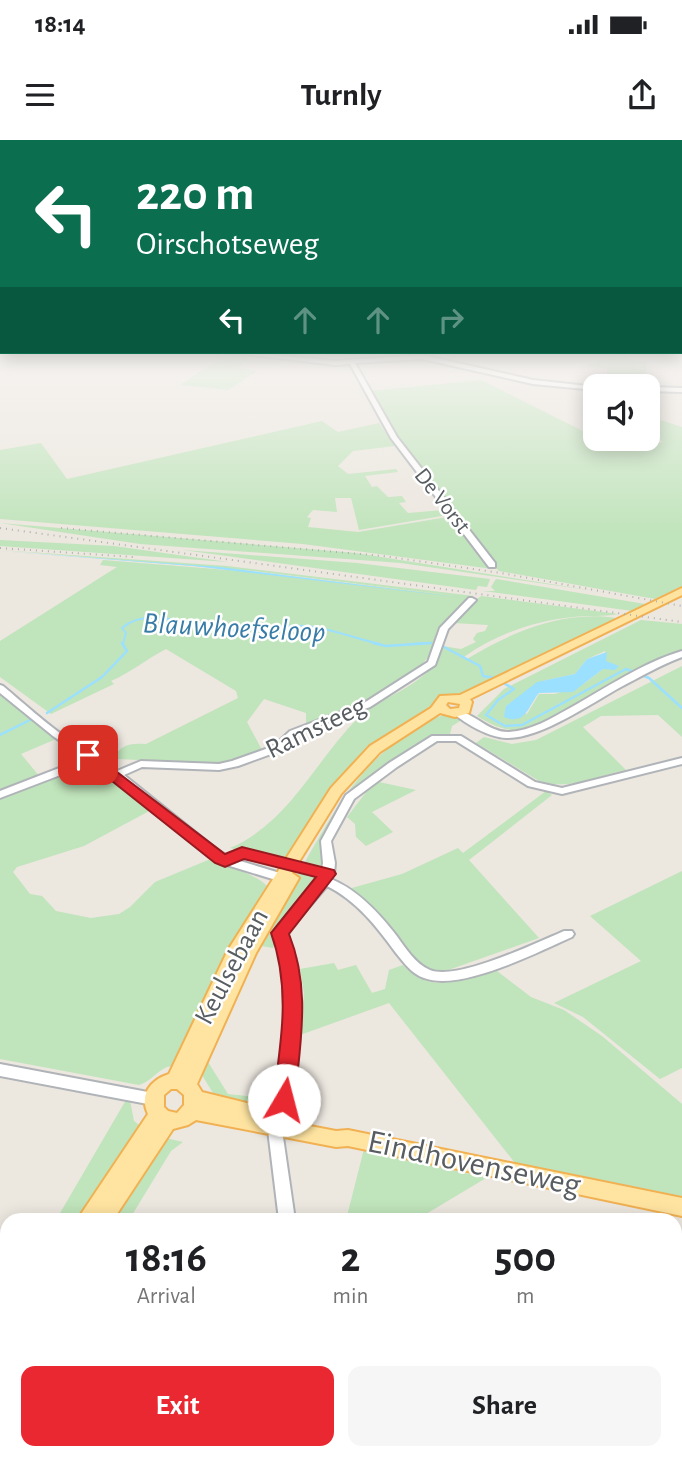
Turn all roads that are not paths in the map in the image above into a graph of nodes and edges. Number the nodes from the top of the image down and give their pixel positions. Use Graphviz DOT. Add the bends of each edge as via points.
graph roads {
  1 [pos="380,413"];
  2 [pos="492,565"];
  3 [pos="682,590"];
  4 [pos="471,600"];
  5 [pos="682,654"];
  6 [pos="0,688"];
  7 [pos="456,707"];
  8 [pos="494,731"];
  9 [pos="470,745"];
  10 [pos="98,757"];
  11 [pos="682,761"];
  12 [pos="116,775"];
  13 [pos="0,795"];
  14 [pos="289,873"];
  15 [pos="326,878"];
  16 [pos="568,934"];
  17 [pos="0,1070"];
  18 [pos="187,1094"];
  19 [pos="160,1111"];
  20 [pos="278,1122"];
  21 [pos="682,1207"];
  22 [pos="92,1213"];
  23 [pos="105,1213"];
  24 [pos="287,1213"];
  1 -- 2 [label="street, De Vorst" via="394,438"];
  3 -- 7 [label="main road, Keulsebaan"];
  4 -- 12 [label="street, Ramsteeg" via="444,628 432,663 367,705 307,726 278,748 234,764 141,764"];
  5 -- 8 [label="street" via="523,733"];
  6 -- 10 [label="street" via="56,734"];
  7 -- 8 [label="street"];
  7 -- 14 [label="main road, Keulsebaan" via="385,742 355,767 335,791"];
  8 -- 9 [label="street"];
  9 -- 11 [label="street" via="531,784 562,791"];
  9 -- 15 [label="street" via="453,736 440,736 350,797 326,841"];
  10 -- 12 [label="street"];
  10 -- 13 [label="street"];
  12 -- 14 [label="street" via="225,861 242,853"];
  14 -- 15 [label="street"];
  14 -- 18 [label="main road, Keulsebaan" via="248,953"];
  15 -- 16 [label="street" via="351,894 416,967 433,977 506,962"];
  15 -- 20 [label="street" via="280,933 292,970 293,1011 288,1076"];
  17 -- 19 [label="street"];
  18 -- 19 [label="main road" via="181,1117"];
  18 -- 19 [label="main road" via="162,1086"];
  18 -- 20 [label="main road, Eindhovenseweg"];
  19 -- 22 [label="main road"];
  19 -- 23 [label="main road"];
  20 -- 21 [label="main road, Eindhovenseweg" via="335,1139"];
  20 -- 24 [label="street" via="276,1147"];
}
